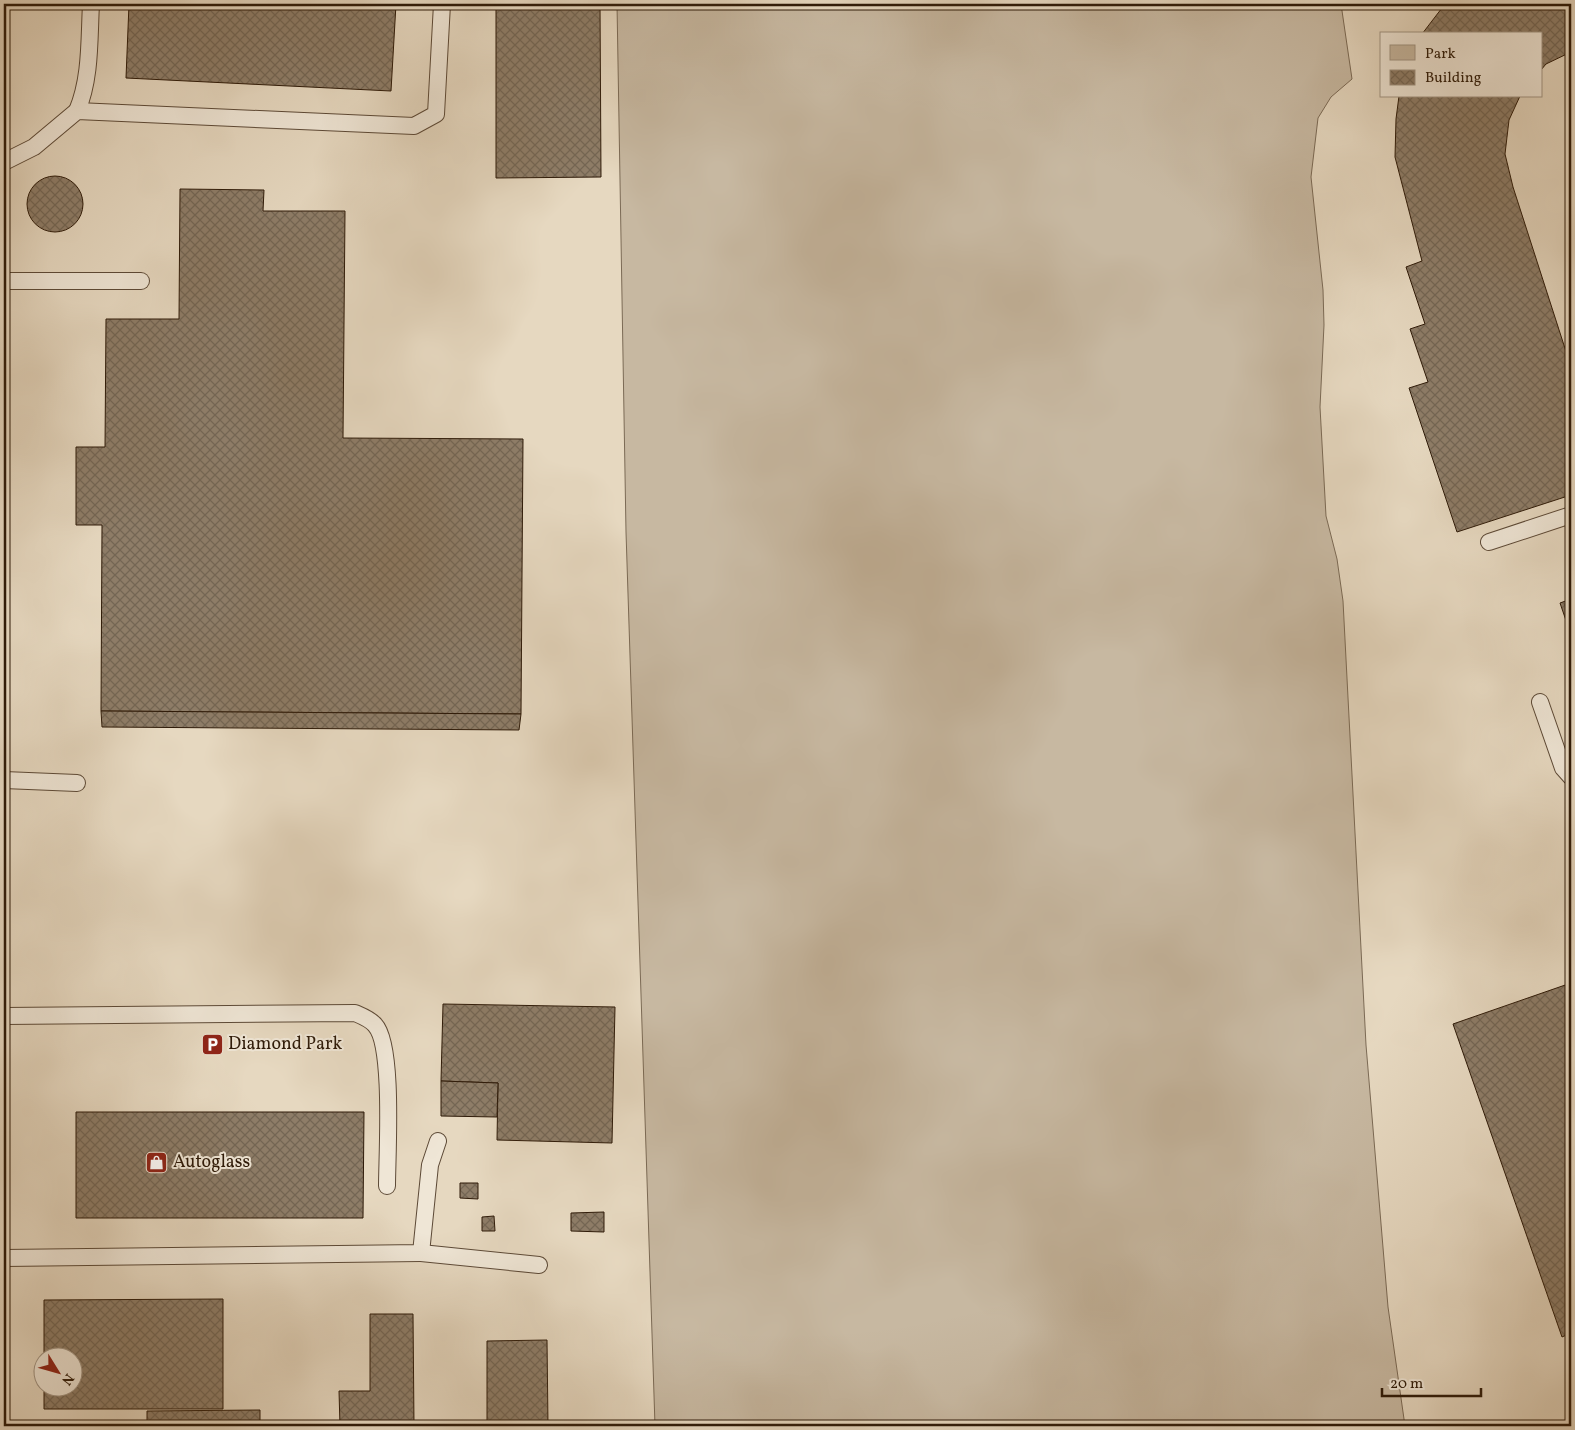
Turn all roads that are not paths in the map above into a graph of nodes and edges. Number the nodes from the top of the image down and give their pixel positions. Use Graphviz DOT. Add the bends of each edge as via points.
graph roads {
  1 [pos="91,4"];
  2 [pos="442,4"];
  3 [pos="77,111"];
  4 [pos="4,162"];
  5 [pos="4,281"];
  6 [pos="142,281"];
  7 [pos="1571,515"];
  8 [pos="1489,542"];
  9 [pos="1540,702"];
  10 [pos="1571,777"];
  11 [pos="4,780"];
  12 [pos="77,782"];
  13 [pos="4,1016"];
  14 [pos="438,1141"];
  15 [pos="386,1186"];
  16 [pos="420,1253"];
  17 [pos="4,1258"];
  18 [pos="540,1265"];
  1 -- 3 [label="lane" via="88,69"];
  2 -- 3 [label="lane" via="436,114 414,126"];
  3 -- 4 [label="lane" via="34,147"];
  5 -- 6 [label="lane"];
  7 -- 8 [label="lane"];
  9 -- 10 [label="lane" via="1562,768"];
  11 -- 12 [label="lane"];
  13 -- 15 [label="lane" via="355,1013 376,1026 382,1037 387,1068"];
  14 -- 16 [label="lane" via="430,1166"];
  16 -- 17 [label="lane"];
  16 -- 18 [label="lane"];
}
